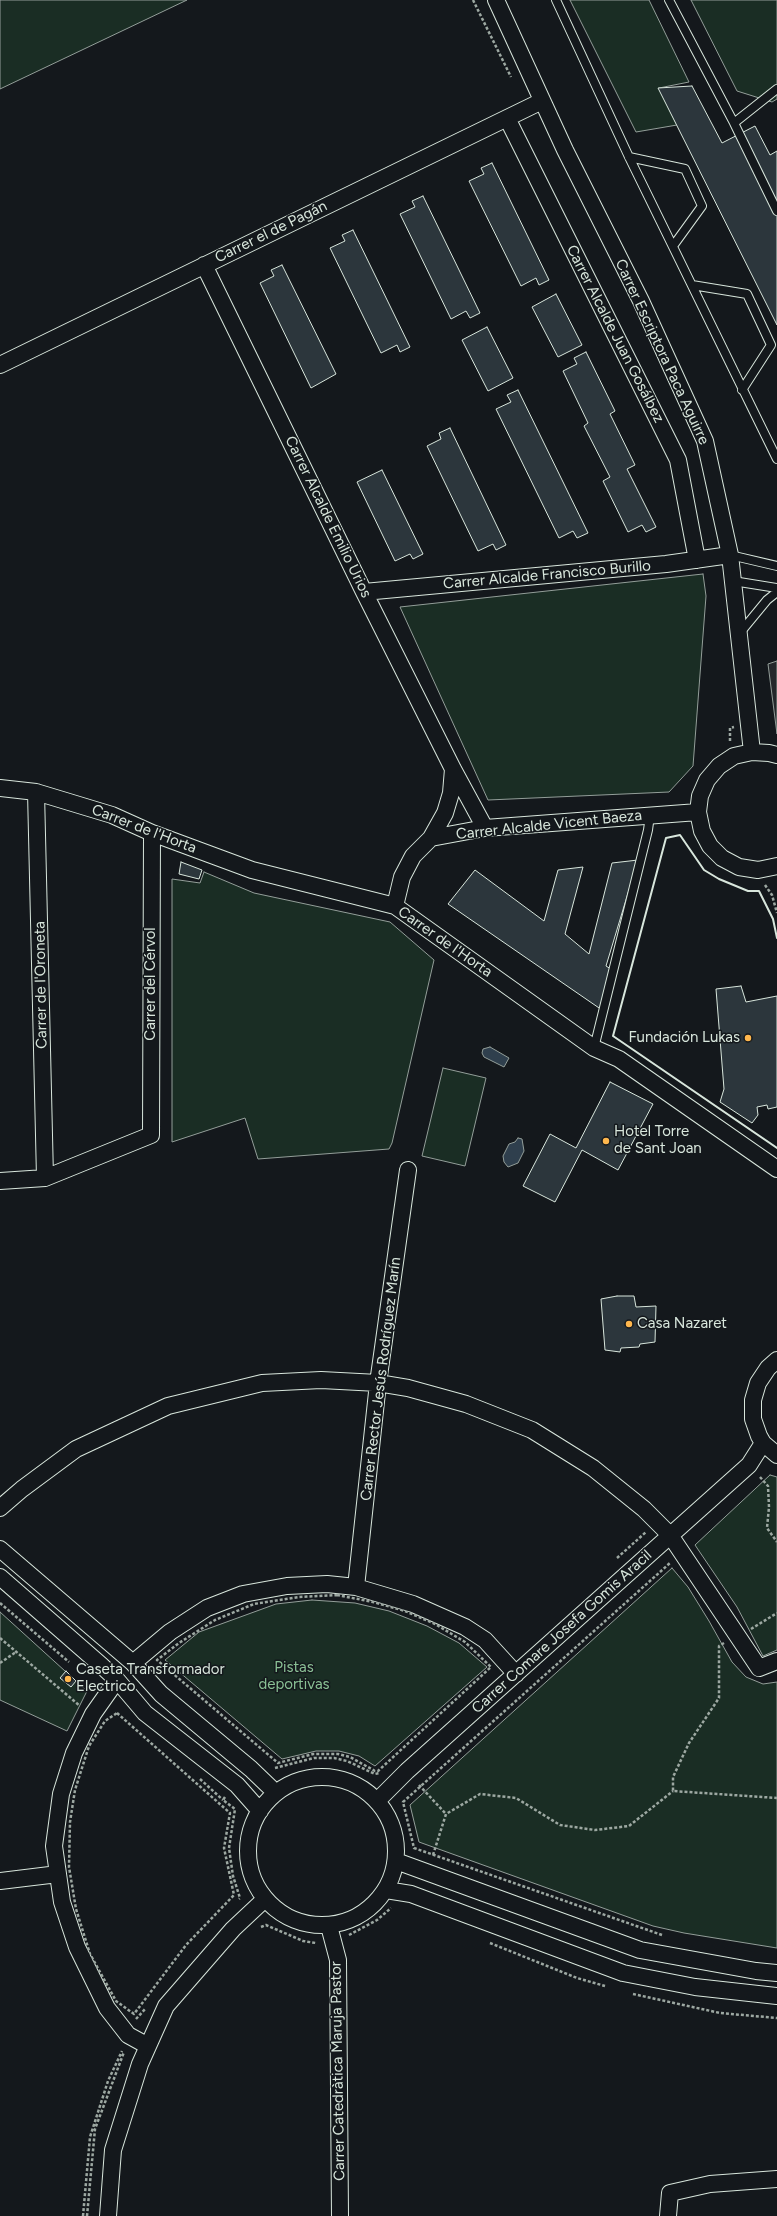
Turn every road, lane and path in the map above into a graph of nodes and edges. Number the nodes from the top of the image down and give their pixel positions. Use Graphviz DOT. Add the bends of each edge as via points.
graph roads {
  1 [pos="556,0"];
  2 [pos="669,0"];
  3 [pos="499,1"];
  4 [pos="777,89"];
  5 [pos="542,101"];
  6 [pos="507,118"];
  7 [pos="734,123"];
  8 [pos="629,157"];
  9 [pos="777,211"];
  10 [pos="673,246"];
  11 [pos="204,265"];
  12 [pos="692,285"];
  13 [pos="0,365"];
  14 [pos="742,390"];
  15 [pos="777,459"];
  16 [pos="730,555"];
  17 [pos="697,560"];
  18 [pos="777,566"];
  19 [pos="733,581"];
  20 [pos="777,588"];
  21 [pos="364,592"];
  22 [pos="777,592"];
  23 [pos="739,634"];
  24 [pos="752,752"];
  25 [pos="777,755"];
  26 [pos="453,770"];
  27 [pos="0,788"];
  28 [pos="36,792"];
  29 [pos="698,812"];
  30 [pos="650,815"];
  31 [pos="485,828"];
  32 [pos="152,833"];
  33 [pos="431,838"];
  34 [pos="777,866"];
  35 [pos="777,898"];
  36 [pos="773,900"];
  37 [pos="395,906"];
  38 [pos="594,1048"];
  39 [pos="777,1169"];
  40 [pos="408,1170"];
  41 [pos="45,1178"];
  42 [pos="0,1180"];
  43 [pos="777,1360"];
  44 [pos="378,1383"];
  45 [pos="763,1443"];
  46 [pos="776,1455"];
  47 [pos="749,1465"];
  48 [pos="765,1472"];
  49 [pos="756,1480"];
  50 [pos="0,1508"];
  51 [pos="644,1509"];
  52 [pos="670,1535"];
  53 [pos="0,1549"];
  54 [pos="675,1559"];
  55 [pos="613,1562"];
  56 [pos="0,1577"];
  57 [pos="356,1587"];
  58 [pos="777,1613"];
  59 [pos="0,1638"];
  60 [pos="729,1638"];
  61 [pos="492,1647"];
  62 [pos="16,1652"];
  63 [pos="777,1661"];
  64 [pos="0,1663"];
  65 [pos="132,1663"];
  66 [pos="516,1674"];
  67 [pos="117,1680"];
  68 [pos="85,1710"];
  69 [pos="278,1763"];
  70 [pos="272,1765"];
  71 [pos="407,1771"];
  72 [pos="237,1785"];
  73 [pos="420,1786"];
  74 [pos="672,1790"];
  75 [pos="276,1793"];
  76 [pos="777,1798"];
  77 [pos="377,1801"];
  78 [pos="260,1811"];
  79 [pos="230,1812"];
  80 [pos="446,1814"];
  81 [pos="433,1854"];
  82 [pos="396,1861"];
  83 [pos="427,1871"];
  84 [pos="58,1874"];
  85 [pos="0,1881"];
  86 [pos="386,1890"];
  87 [pos="265,1899"];
  88 [pos="236,1902"];
  89 [pos="329,1926"];
  90 [pos="669,1937"];
  91 [pos="482,1940"];
  92 [pos="777,1973"];
  93 [pos="606,1986"];
  94 [pos="628,1992"];
  95 [pos="777,1996"];
  96 [pos="147,2006"];
  97 [pos="777,2018"];
  98 [pos="134,2021"];
  99 [pos="148,2046"];
  100 [pos="777,2179"];
  101 [pos="83,2216"];
  102 [pos="87,2216"];
  103 [pos="108,2216"];
  104 [pos="340,2216"];
  105 [pos="668,2216"];
  1 -- 8 [label="lane"];
  2 -- 7 [label="lane"];
  3 -- 5 [label="street, Carrer Escriptora Paca Aguirre"];
  4 -- 7 [label="lane"];
  5 -- 6 [label="street, Carrer el de Pagán"];
  5 -- 16 [label="street, Carrer Escriptora Paca Aguirre" via="641,301 706,441"];
  6 -- 11 [label="street, Carrer el de Pagán"];
  6 -- 17 [label="street, Carrer Alcalde Juan Gosálbez" via="678,460"];
  7 -- 9 [label="lane"];
  8 -- 10 [label="lane"];
  8 -- 10 [label="lane" via="685,169 702,206"];
  10 -- 12 [label="lane"];
  11 -- 13 [label="street, Carrer el de Pagán"];
  11 -- 21 [label="street, Carrer Alcalde Emilio Urios"];
  12 -- 14 [label="lane"];
  12 -- 14 [label="lane" via="747,294 771,345"];
  14 -- 15 [label="lane"];
  16 -- 17 [label="street, Carrer Alcalde Francisco Burillo"];
  16 -- 18 [label="lane"];
  16 -- 19 [label="street, Carrer Escriptora Paca Aguirre"];
  17 -- 21 [label="street, Carrer Alcalde Francisco Burillo"];
  19 -- 20 [label="lane"];
  19 -- 23 [label="street, Carrer Escriptora Paca Aguirre"];
  21 -- 26 [label="street, Carrer Alcalde Emilio Urios"];
  22 -- 23 [label="lane" via="767,600"];
  23 -- 24 [label="street, Carrer Escriptora Paca Aguirre"];
  24 -- 25 [label="street" via="769,752"];
  24 -- 29 [label="street" via="734,756 719,766 707,780 700,796"];
  26 -- 31 [label="street, Carrer Alcalde Emilio Urios"];
  26 -- 33 [label="street" via="451,793 445,813"];
  27 -- 28 [label="street, Carrer de l'Horta"];
  28 -- 32 [label="street, Carrer de l'Horta" via="112,815"];
  28 -- 41 [label="street, Carrer de l'Oroneta"];
  29 -- 30 [label="street, Carrer Alcalde Vicent Baeza"];
  29 -- 34 [label="street" via="702,831 710,846 722,858 739,867 758,870"];
  30 -- 31 [label="street, Carrer Alcalde Vicent Baeza"];
  30 -- 38 [label="lane"];
  31 -- 33 [label="street, Carrer Alcalde Vicent Baeza"];
  32 -- 37 [label="street, Carrer de l'Horta" via="252,870"];
  32 -- 41 [label="street, Carrer del Cérvol" via="151,1135"];
  33 -- 37 [label="street" via="413,856 402,877"];
  35 -- 36 [label="path"];
  37 -- 38 [label="street, Carrer de l'Horta"];
  38 -- 39 [label="street, Carrer de l'Horta" via="619,1059"];
  40 -- 44 [label="street, Carrer Rector Jesús Rodríguez Marín"];
  41 -- 42 [label="street"];
  43 -- 45 [label="street" via="758,1383 753,1400 753,1418"];
  44 -- 50 [label="street" via="321,1380 262,1383 168,1406 76,1449"];
  44 -- 51 [label="street" via="408,1388 466,1404 532,1430 593,1468"];
  44 -- 57 [label="street, Carrer Rector Jesús Rodríguez Marín"];
  45 -- 46 [label="street"];
  45 -- 47 [label="street, Carrer Comare Josefa Gomis Aracil"];
  46 -- 47 [label="street, Carrer Comare Josefa Gomis Aracil"];
  47 -- 52 [label="street, Carrer Comare Josefa Gomis Aracil"];
  48 -- 49 [label="path"];
  51 -- 52 [label="street"];
  51 -- 55 [label="path" via="637,1516 648,1530"];
  52 -- 60 [label="street"];
  52 -- 66 [label="street, Carrer Comare Josefa Gomis Aracil"];
  53 -- 65 [label="street"];
  54 -- 73 [label="path"];
  56 -- 67 [label="street"];
  57 -- 61 [label="street" via="413,1604 465,1627"];
  57 -- 65 [label="street" via="326,1584 287,1586 243,1594 207,1608 170,1632"];
  58 -- 60 [label="path"];
  59 -- 62 [label="path"];
  60 -- 63 [label="street" via="759,1668"];
  60 -- 74 [label="path" via="719,1646 719,1698 689,1743 673,1777"];
  61 -- 66 [label="street"];
  61 -- 70 [label="path" via="486,1654 496,1667 379,1773 375,1774 334,1758 314,1758 276,1769"];
  62 -- 64 [label="path"];
  62 -- 68 [label="path"];
  65 -- 75 [label="street" via="161,1694"];
  66 -- 71 [label="street, Carrer Comare Josefa Gomis Aracil"];
  67 -- 72 [label="street" via="145,1713"];
  67 -- 84 [label="street" via="92,1714 74,1753 61,1794 54,1843"];
  69 -- 69 [label="path" via="157,1660 179,1642 215,1620 254,1604 299,1597 336,1596 392,1607 435,1624 465,1642 491,1667 378,1771 338,1754 313,1754"];
  71 -- 73 [label="path"];
  71 -- 77 [label="street, Carrer Comare Josefa Gomis Aracil"];
  72 -- 78 [label="street"];
  72 -- 88 [label="path" via="223,1800 235,1809 229,1848 233,1876 240,1898"];
  73 -- 80 [label="path"];
  73 -- 81 [label="path" via="403,1802 414,1848"];
  74 -- 76 [label="path"];
  74 -- 80 [label="path" via="629,1826 595,1830 560,1825 516,1798 480,1794"];
  75 -- 77 [label="street" via="304,1780 328,1777 357,1786"];
  75 -- 78 [label="street"];
  77 -- 82 [label="street" via="387,1814 393,1829"];
  78 -- 87 [label="street" via="250,1833 248,1856 253,1880"];
  79 -- 79 [label="path" via="224,1848 234,1895 186,1945 134,2014 116,2001 90,1954 76,1909 69,1867 70,1822 75,1790 89,1746 105,1721 117,1713"];
  80 -- 81 [label="path"];
  81 -- 83 [label="path"];
  81 -- 90 [label="path" via="606,1917"];
  82 -- 83 [label="street"];
  82 -- 86 [label="street"];
  83 -- 92 [label="street" via="640,1950"];
  84 -- 85 [label="street"];
  84 -- 99 [label="street" via="62,1902 77,1947 107,2008 128,2035"];
  86 -- 89 [label="street" via="362,1915"];
  86 -- 95 [label="street" via="411,1894 623,1973 695,1987"];
  87 -- 89 [label="street" via="283,1916 305,1924"];
  87 -- 99 [label="street" via="233,1929 166,2006"];
  89 -- 104 [label="street, Carrer Catedràtica Maruja Pastor" via="338,1960"];
  91 -- 93 [label="path" via="577,1978"];
  94 -- 97 [label="path" via="720,2013"];
  96 -- 98 [label="path"];
  99 -- 103 [label="street" via="112,2150"];
  100 -- 105 [label="street" via="710,2184 670,2193"];
  101 -- 102 [label="path" via="90,2136 108,2081 125,2047 95,2129"];
}
